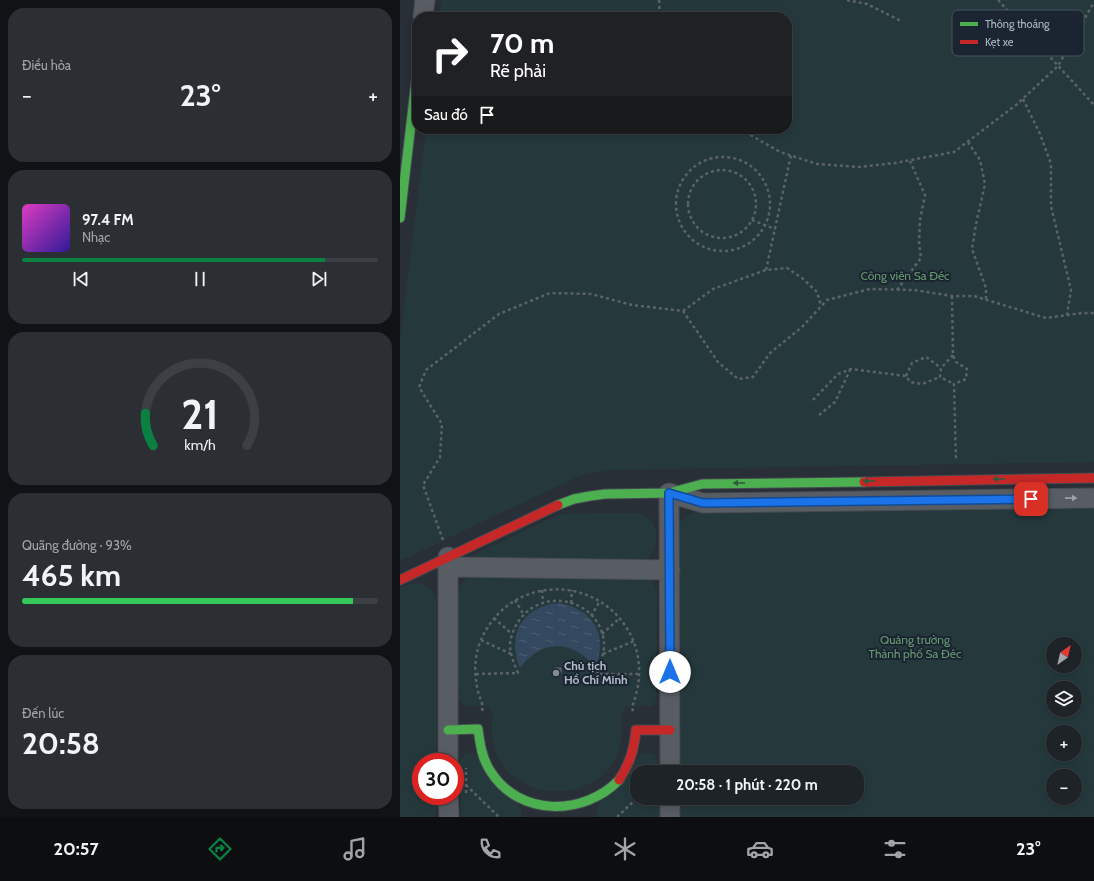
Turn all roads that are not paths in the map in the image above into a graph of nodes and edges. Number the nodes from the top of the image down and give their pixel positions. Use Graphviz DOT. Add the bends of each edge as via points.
graph roads {
  1 [pos="425,0"];
  2 [pos="424,12"];
  3 [pos="412,115"];
  4 [pos="400,218"];
  5 [pos="1094,478"];
  6 [pos="669,493"];
  7 [pos="1094,498"];
  8 [pos="448,562"];
  9 [pos="670,570"];
  10 [pos="400,580"];
  11 [pos="448,730"];
  12 [pos="670,730"];
  13 [pos="448,753"];
  14 [pos="670,765"];
  15 [pos="448,805"];
  16 [pos="670,805"];
  17 [pos="557,813"];
  18 [pos="449,817"];
  19 [pos="670,817"];
  1 -- 2 [label="street"];
  3 -- 4 [label="street"];
  5 -- 6 [label="street, one-way" via="702,484"];
  6 -- 7 [label="street, one-way" via="703,503"];
  6 -- 8 [label="street" via="605,494 574,499 549,509"];
  6 -- 9 [label="street"];
  8 -- 9 [label="street"];
  8 -- 10 [label="street"];
  8 -- 11 [label="street"];
  9 -- 12 [label="street"];
  11 -- 13 [label="street"];
  11 -- 17 [label="street" via="478,729 483,756 496,780 512,794 530,804"];
  12 -- 14 [label="street"];
  12 -- 17 [label="street" via="636,730 632,755 624,772 613,786 593,801"];
  15 -- 18 [label="street"];
  16 -- 19 [label="street"];
}
